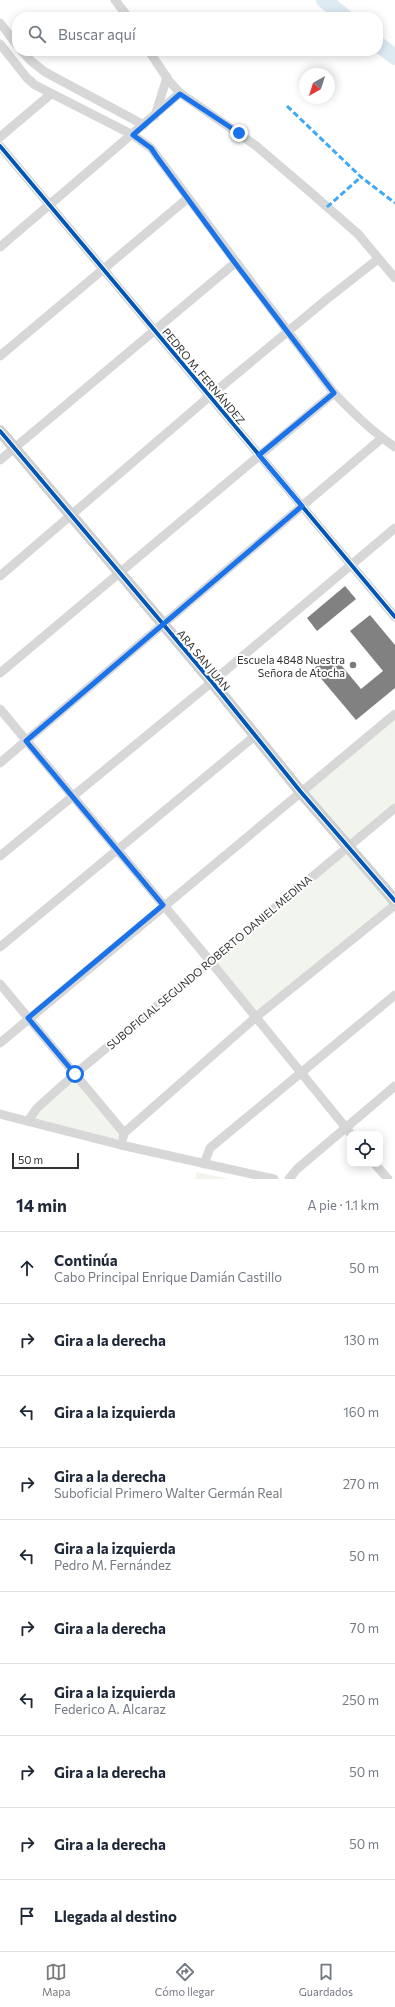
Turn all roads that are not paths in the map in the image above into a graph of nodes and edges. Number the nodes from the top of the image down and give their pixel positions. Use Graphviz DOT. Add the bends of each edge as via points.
graph roads {
  1 [pos="115,0"];
  2 [pos="124,12"];
  3 [pos="2,29"];
  4 [pos="12,40"];
  5 [pos="0,44"];
  6 [pos="26,56"];
  7 [pos="152,56"];
  8 [pos="167,77"];
  9 [pos="51,94"];
  10 [pos="180,94"];
  11 [pos="154,116"];
  12 [pos="144,126"];
  13 [pos="133,135"];
  14 [pos="0,137"];
  15 [pos="0,146"];
  16 [pos="188,198"];
  17 [pos="49,205"];
  18 [pos="0,247"];
  19 [pos="378,260"];
  20 [pos="235,263"];
  21 [pos="103,269"];
  22 [pos="395,278"];
  23 [pos="154,330"];
  24 [pos="288,333"];
  25 [pos="0,356"];
  26 [pos="334,393"];
  27 [pos="210,396"];
  28 [pos="0,431"];
  29 [pos="382,438"];
  30 [pos="395,447"];
  31 [pos="14,448"];
  32 [pos="259,455"];
  33 [pos="0,460"];
  34 [pos="302,506"];
  35 [pos="70,515"];
  36 [pos="395,528"];
  37 [pos="351,564"];
  38 [pos="120,574"];
  39 [pos="0,576"];
  40 [pos="395,617"];
  41 [pos="163,625"];
  42 [pos="0,673"];
  43 [pos="212,682"];
  44 [pos="0,709"];
  45 [pos="395,714"];
  46 [pos="256,735"];
  47 [pos="26,741"];
  48 [pos="0,763"];
  49 [pos="300,791"];
  50 [pos="72,797"];
  51 [pos="395,808"];
  52 [pos="348,847"];
  53 [pos="116,850"];
  54 [pos="0,856"];
  55 [pos="395,900"];
  56 [pos="163,905"];
  57 [pos="395,905"];
  58 [pos="0,947"];
  59 [pos="211,962"];
  60 [pos="0,984"];
  61 [pos="395,995"];
  62 [pos="256,1017"];
  63 [pos="28,1018"];
  64 [pos="0,1043"];
  65 [pos="75,1074"];
  66 [pos="301,1074"];
  67 [pos="395,1086"];
  68 [pos="0,1114"];
  69 [pos="28,1121"];
  70 [pos="348,1131"];
  71 [pos="347,1132"];
  72 [pos="124,1133"];
  73 [pos="121,1145"];
  74 [pos="204,1164"];
  75 [pos="378,1167"];
  76 [pos="274,1179"];
  77 [pos="289,1179"];
  78 [pos="388,1179"];
  1 -- 2 [label="street"];
  3 -- 4 [label="street"];
  5 -- 9 [label="street" via="27,78"];
  6 -- 12 [label="street" via="45,72"];
  7 -- 8 [label="street"];
  8 -- 10 [label="street"];
  8 -- 11 [label="street"];
  9 -- 13 [label="street"];
  9 -- 14 [label="street"];
  10 -- 11 [label="street"];
  10 -- 19 [label="street" via="255,145 358,234"];
  11 -- 12 [label="street"];
  12 -- 13 [label="street"];
  13 -- 16 [label="street" via="151,148"];
  13 -- 17 [label="street"];
  15 -- 17 [label="street, PEDRO M. FERNÁNDEZ"];
  16 -- 20 [label="street"];
  16 -- 21 [label="street"];
  17 -- 18 [label="street"];
  17 -- 21 [label="street, PEDRO M. FERNÁNDEZ"];
  19 -- 22 [label="street"];
  19 -- 24 [label="street"];
  20 -- 23 [label="street"];
  20 -- 24 [label="street"];
  21 -- 23 [label="street, PEDRO M. FERNÁNDEZ"];
  21 -- 25 [label="street"];
  23 -- 27 [label="street, PEDRO M. FERNÁNDEZ"];
  23 -- 31 [label="street"];
  24 -- 26 [label="street"];
  24 -- 27 [label="street"];
  26 -- 29 [label="street"];
  26 -- 32 [label="street"];
  27 -- 32 [label="street, PEDRO M. FERNÁNDEZ"];
  27 -- 35 [label="street"];
  28 -- 31 [label="street, ARA SAN JUAN"];
  29 -- 30 [label="street"];
  29 -- 34 [label="street"];
  31 -- 33 [label="street"];
  31 -- 35 [label="street, ARA SAN JUAN"];
  32 -- 34 [label="street, PEDRO M. FERNÁNDEZ"];
  32 -- 38 [label="street"];
  34 -- 37 [label="street, PEDRO M. FERNÁNDEZ"];
  34 -- 41 [label="street"];
  35 -- 38 [label="street, ARA SAN JUAN"];
  35 -- 39 [label="street"];
  36 -- 37 [label="street"];
  37 -- 40 [label="street, PEDRO M. FERNÁNDEZ"];
  37 -- 43 [label="street"];
  38 -- 41 [label="street, ARA SAN JUAN"];
  38 -- 42 [label="street"];
  41 -- 43 [label="street, ARA SAN JUAN"];
  41 -- 47 [label="street"];
  43 -- 46 [label="street, ARA SAN JUAN"];
  43 -- 50 [label="street"];
  44 -- 47 [label="street"];
  45 -- 49 [label="street"];
  46 -- 49 [label="street, ARA SAN JUAN"];
  46 -- 53 [label="street"];
  47 -- 48 [label="street"];
  47 -- 50 [label="street"];
  49 -- 52 [label="street, ARA SAN JUAN"];
  49 -- 56 [label="street"];
  50 -- 53 [label="street"];
  50 -- 54 [label="street"];
  51 -- 52 [label="street, SUBOFICIAL SEGUNDO ROBERTO DANIEL MEDINA"];
  52 -- 55 [label="street, ARA SAN JUAN"];
  52 -- 59 [label="street, SUBOFICIAL SEGUNDO ROBERTO DANIEL MEDINA"];
  53 -- 56 [label="street"];
  53 -- 58 [label="street"];
  56 -- 59 [label="street"];
  56 -- 63 [label="street"];
  57 -- 62 [label="street"];
  59 -- 62 [label="street"];
  59 -- 65 [label="street, SUBOFICIAL SEGUNDO ROBERTO DANIEL MEDINA"];
  60 -- 63 [label="street"];
  61 -- 66 [label="street"];
  62 -- 66 [label="street"];
  62 -- 72 [label="street"];
  63 -- 64 [label="street"];
  63 -- 65 [label="street"];
  65 -- 69 [label="street, SUBOFICIAL SEGUNDO ROBERTO DANIEL MEDINA" via="38,1108"];
  65 -- 72 [label="street"];
  66 -- 70 [label="street"];
  66 -- 74 [label="street" via="210,1148"];
  67 -- 70 [label="street"];
  68 -- 69 [label="street"];
  69 -- 73 [label="street"];
  71 -- 77 [label="street" via="296,1169"];
  72 -- 73 [label="street"];
  73 -- 74 [label="street"];
  74 -- 76 [label="street"];
  75 -- 78 [label="street"];
}
